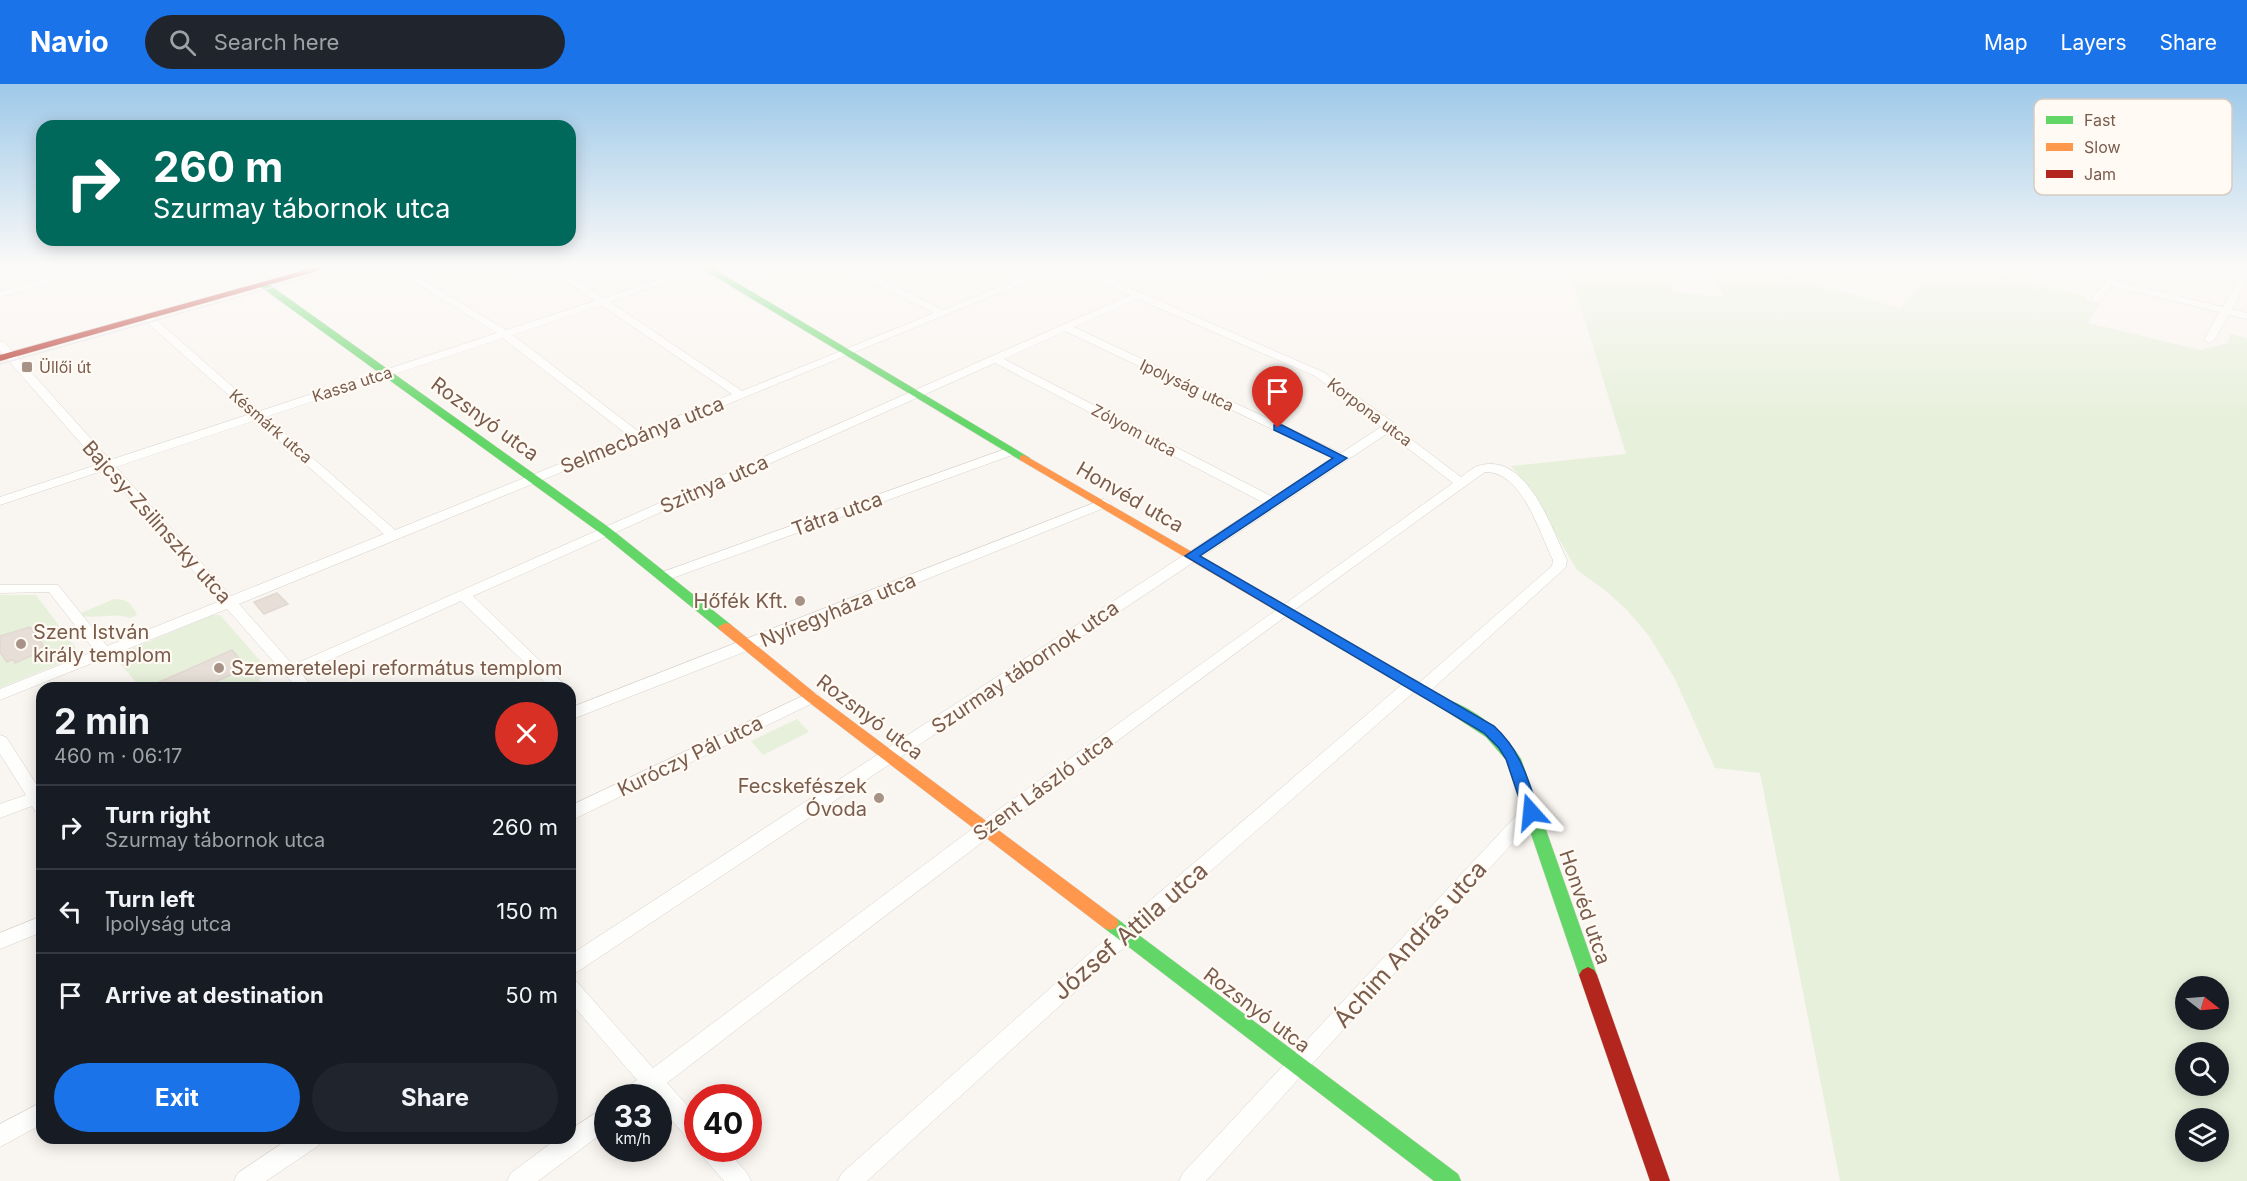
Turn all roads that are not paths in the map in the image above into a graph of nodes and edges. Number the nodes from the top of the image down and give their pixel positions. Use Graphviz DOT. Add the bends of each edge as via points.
graph roads {
  1 [pos="139,319"];
  2 [pos="149,319"];
  3 [pos="313,319"];
  4 [pos="481,319"];
  5 [pos="545,319"];
  6 [pos="630,319"];
  7 [pos="791,319"];
  8 [pos="931,319"];
  9 [pos="1083,319"];
  10 [pos="1193,319"];
  11 [pos="2220,319"];
  12 [pos="1065,327"];
  13 [pos="504,333"];
  14 [pos="2208,340"];
  15 [pos="0,344"];
  16 [pos="847,352"];
  17 [pos="4,357"];
  18 [pos="995,358"];
  19 [pos="388,372"];
  20 [pos="916,393"];
  21 [pos="741,395"];
  22 [pos="258,415"];
  23 [pos="1390,426"];
  24 [pos="637,436"];
  25 [pos="1011,451"];
  26 [pos="1342,458"];
  27 [pos="106,466"];
  28 [pos="534,479"];
  29 [pos="1460,482"];
  30 [pos="0,501"];
  31 [pos="1272,502"];
  32 [pos="1104,503"];
  33 [pos="607,532"];
  34 [pos="394,536"];
  35 [pos="1191,556"];
  36 [pos="662,577"];
  37 [pos="0,590"];
  38 [pos="463,595"];
  39 [pos="229,602"];
  40 [pos="1284,609"];
  41 [pos="747,646"];
  42 [pos="105,653"];
  43 [pos="290,672"];
  44 [pos="299,682"];
  45 [pos="554,682"];
  46 [pos="1417,686"];
  47 [pos="0,695"];
  48 [pos="811,697"];
  49 [pos="576,706"];
  50 [pos="0,741"];
  51 [pos="891,756"];
  52 [pos="36,796"];
  53 [pos="36,803"];
  54 [pos="0,811"];
  55 [pos="576,811"];
  56 [pos="1531,812"];
  57 [pos="986,828"];
  58 [pos="36,926"];
  59 [pos="1124,935"];
  60 [pos="0,941"];
  61 [pos="576,962"];
  62 [pos="576,995"];
  63 [pos="1299,1065"];
  64 [pos="651,1082"];
  65 [pos="648,1084"];
  66 [pos="36,1115"];
  67 [pos="684,1119"];
  68 [pos="594,1125"];
  69 [pos="0,1136"];
  70 [pos="576,1139"];
  71 [pos="301,1144"];
  72 [pos="569,1144"];
  73 [pos="722,1162"];
  74 [pos="246,1181"];
  75 [pos="519,1181"];
  76 [pos="739,1181"];
  77 [pos="850,1181"];
  78 [pos="1191,1181"];
  79 [pos="1451,1181"];
  80 [pos="1660,1181"];
  1 -- 17 [label="street"];
  2 -- 22 [label="street, Késmárk utca"];
  3 -- 19 [label="street, Rozsnyó utca"];
  4 -- 13 [label="street"];
  5 -- 13 [label="street, Kassa utca"];
  6 -- 21 [label="street"];
  7 -- 16 [label="street, Honvéd utca"];
  8 -- 16 [label="street, Selmecbánya utca"];
  9 -- 12 [label="street, Szitnya utca"];
  10 -- 23 [label="street, Korpona utca" via="1319,374"];
  11 -- 14 [label="street"];
  12 -- 18 [label="street, Szitnya utca"];
  12 -- 26 [label="street, Ipolyság utca"];
  13 -- 19 [label="street, Kassa utca"];
  13 -- 24 [label="street"];
  15 -- 17 [label="street, Bajcsy-Zsilinszky utca"];
  16 -- 20 [label="street, Honvéd utca"];
  16 -- 21 [label="street, Selmecbánya utca"];
  17 -- 27 [label="street, Bajcsy-Zsilinszky utca"];
  18 -- 20 [label="street, Szitnya utca"];
  18 -- 31 [label="street, Zólyom utca"];
  19 -- 22 [label="street, Kassa utca"];
  19 -- 28 [label="street, Rozsnyó utca"];
  20 -- 25 [label="street, Honvéd utca"];
  20 -- 33 [label="street, Szitnya utca"];
  21 -- 24 [label="street, Selmecbánya utca"];
  22 -- 27 [label="street, Kassa utca"];
  22 -- 34 [label="street, Késmárk utca"];
  23 -- 26 [label="street, Szurmay tábornok utca"];
  23 -- 29 [label="street, Korpona utca"];
  24 -- 28 [label="street, Selmecbánya utca"];
  25 -- 32 [label="street, Honvéd utca"];
  25 -- 36 [label="street, Tátra utca"];
  26 -- 31 [label="street, Szurmay tábornok utca"];
  27 -- 30 [label="street, Kassa utca"];
  27 -- 39 [label="street, Bajcsy-Zsilinszky utca"];
  28 -- 33 [label="street, Rozsnyó utca"];
  28 -- 34 [label="street, Selmecbánya utca"];
  29 -- 40 [label="street, Szent László utca"];
  29 -- 46 [label="street, József Attila utca" via="1490,467 1518,479 1560,560 1559,567"];
  31 -- 35 [label="street, Szurmay tábornok utca"];
  32 -- 35 [label="street, Honvéd utca"];
  32 -- 41 [label="street, Nyíregyháza utca"];
  33 -- 36 [label="street, Rozsnyó utca"];
  33 -- 38 [label="street, Szitnya utca"];
  34 -- 39 [label="street, Selmecbánya utca"];
  35 -- 40 [label="street, Honvéd utca"];
  35 -- 51 [label="street, Szurmay tábornok utca"];
  36 -- 41 [label="street, Rozsnyó utca"];
  37 -- 42 [label="street" via="53,588"];
  38 -- 43 [label="street, Szitnya utca"];
  38 -- 45 [label="street"];
  39 -- 42 [label="street, Selmecbánya utca"];
  39 -- 43 [label="street, Bajcsy-Zsilinszky utca"];
  40 -- 46 [label="street, Honvéd utca"];
  40 -- 57 [label="street, Szent László utca"];
  41 -- 48 [label="street, Rozsnyó utca"];
  41 -- 49 [label="street, Nyíregyháza utca"];
  42 -- 47 [label="street, Selmecbánya utca"];
  43 -- 44 [label="street, Bajcsy-Zsilinszky utca"];
  46 -- 56 [label="street, Honvéd utca" via="1489,729 1505,745"];
  46 -- 59 [label="street, József Attila utca"];
  48 -- 51 [label="street, Rozsnyó utca"];
  48 -- 55 [label="street, Kuróczy Pál utca"];
  50 -- 52 [label="street"];
  51 -- 57 [label="street, Rozsnyó utca"];
  51 -- 61 [label="street, Szurmay tábornok utca"];
  53 -- 54 [label="street"];
  56 -- 63 [label="street, Áchim András utca"];
  56 -- 80 [label="street, Honvéd utca"];
  57 -- 59 [label="street, Rozsnyó utca"];
  57 -- 64 [label="street, Szent László utca"];
  58 -- 60 [label="street"];
  59 -- 63 [label="street, Rozsnyó utca"];
  59 -- 77 [label="street, József Attila utca"];
  62 -- 64 [label="street"];
  63 -- 78 [label="street, Áchim András utca"];
  63 -- 79 [label="street, Rozsnyó utca"];
  64 -- 65 [label="street, Szent László utca"];
  64 -- 67 [label="street"];
  66 -- 69 [label="street"];
  68 -- 70 [label="street"];
  71 -- 74 [label="street"];
  72 -- 75 [label="street"];
  73 -- 76 [label="street"];
}
